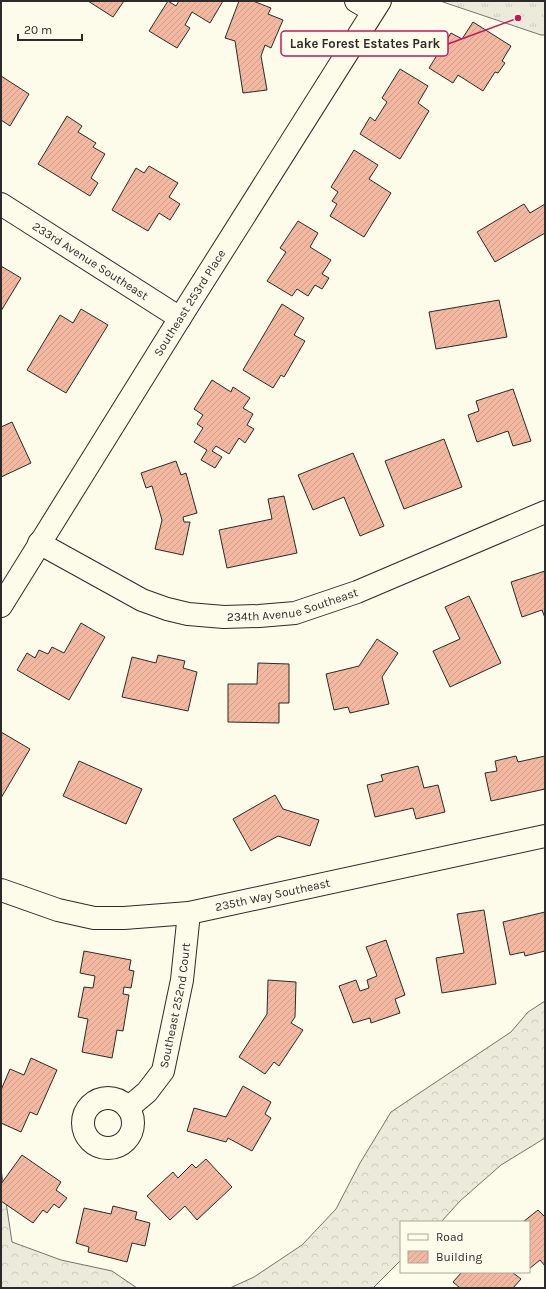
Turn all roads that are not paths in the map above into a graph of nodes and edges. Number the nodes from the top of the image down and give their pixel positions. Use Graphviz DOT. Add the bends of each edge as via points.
graph roads {
  1 [pos="370,4"];
  2 [pos="1,204"];
  3 [pos="180,318"];
  4 [pos="545,512"];
  5 [pos="39,543"];
  6 [pos="1,606"];
  7 [pos="545,836"];
  8 [pos="1,890"];
  9 [pos="189,913"];
  10 [pos="128,1108"];
  1 -- 3 [label="street, Southeast 253rd Place"];
  2 -- 3 [label="street, 233rd Avenue Southeast"];
  3 -- 5 [label="street, Southeast 253rd Place"];
  4 -- 5 [label="street, 234th Avenue Southeast" via="357,592 295,613 259,616 195,615 167,609 142,600"];
  5 -- 6 [label="street, Southeast 253rd Place"];
  7 -- 9 [label="street, 235th Way Southeast"];
  8 -- 9 [label="street, 235th Way Southeast" via="58,910 94,918"];
  9 -- 10 [label="street, Southeast 252nd Court" via="182,980 163,1071 147,1092"];
}
